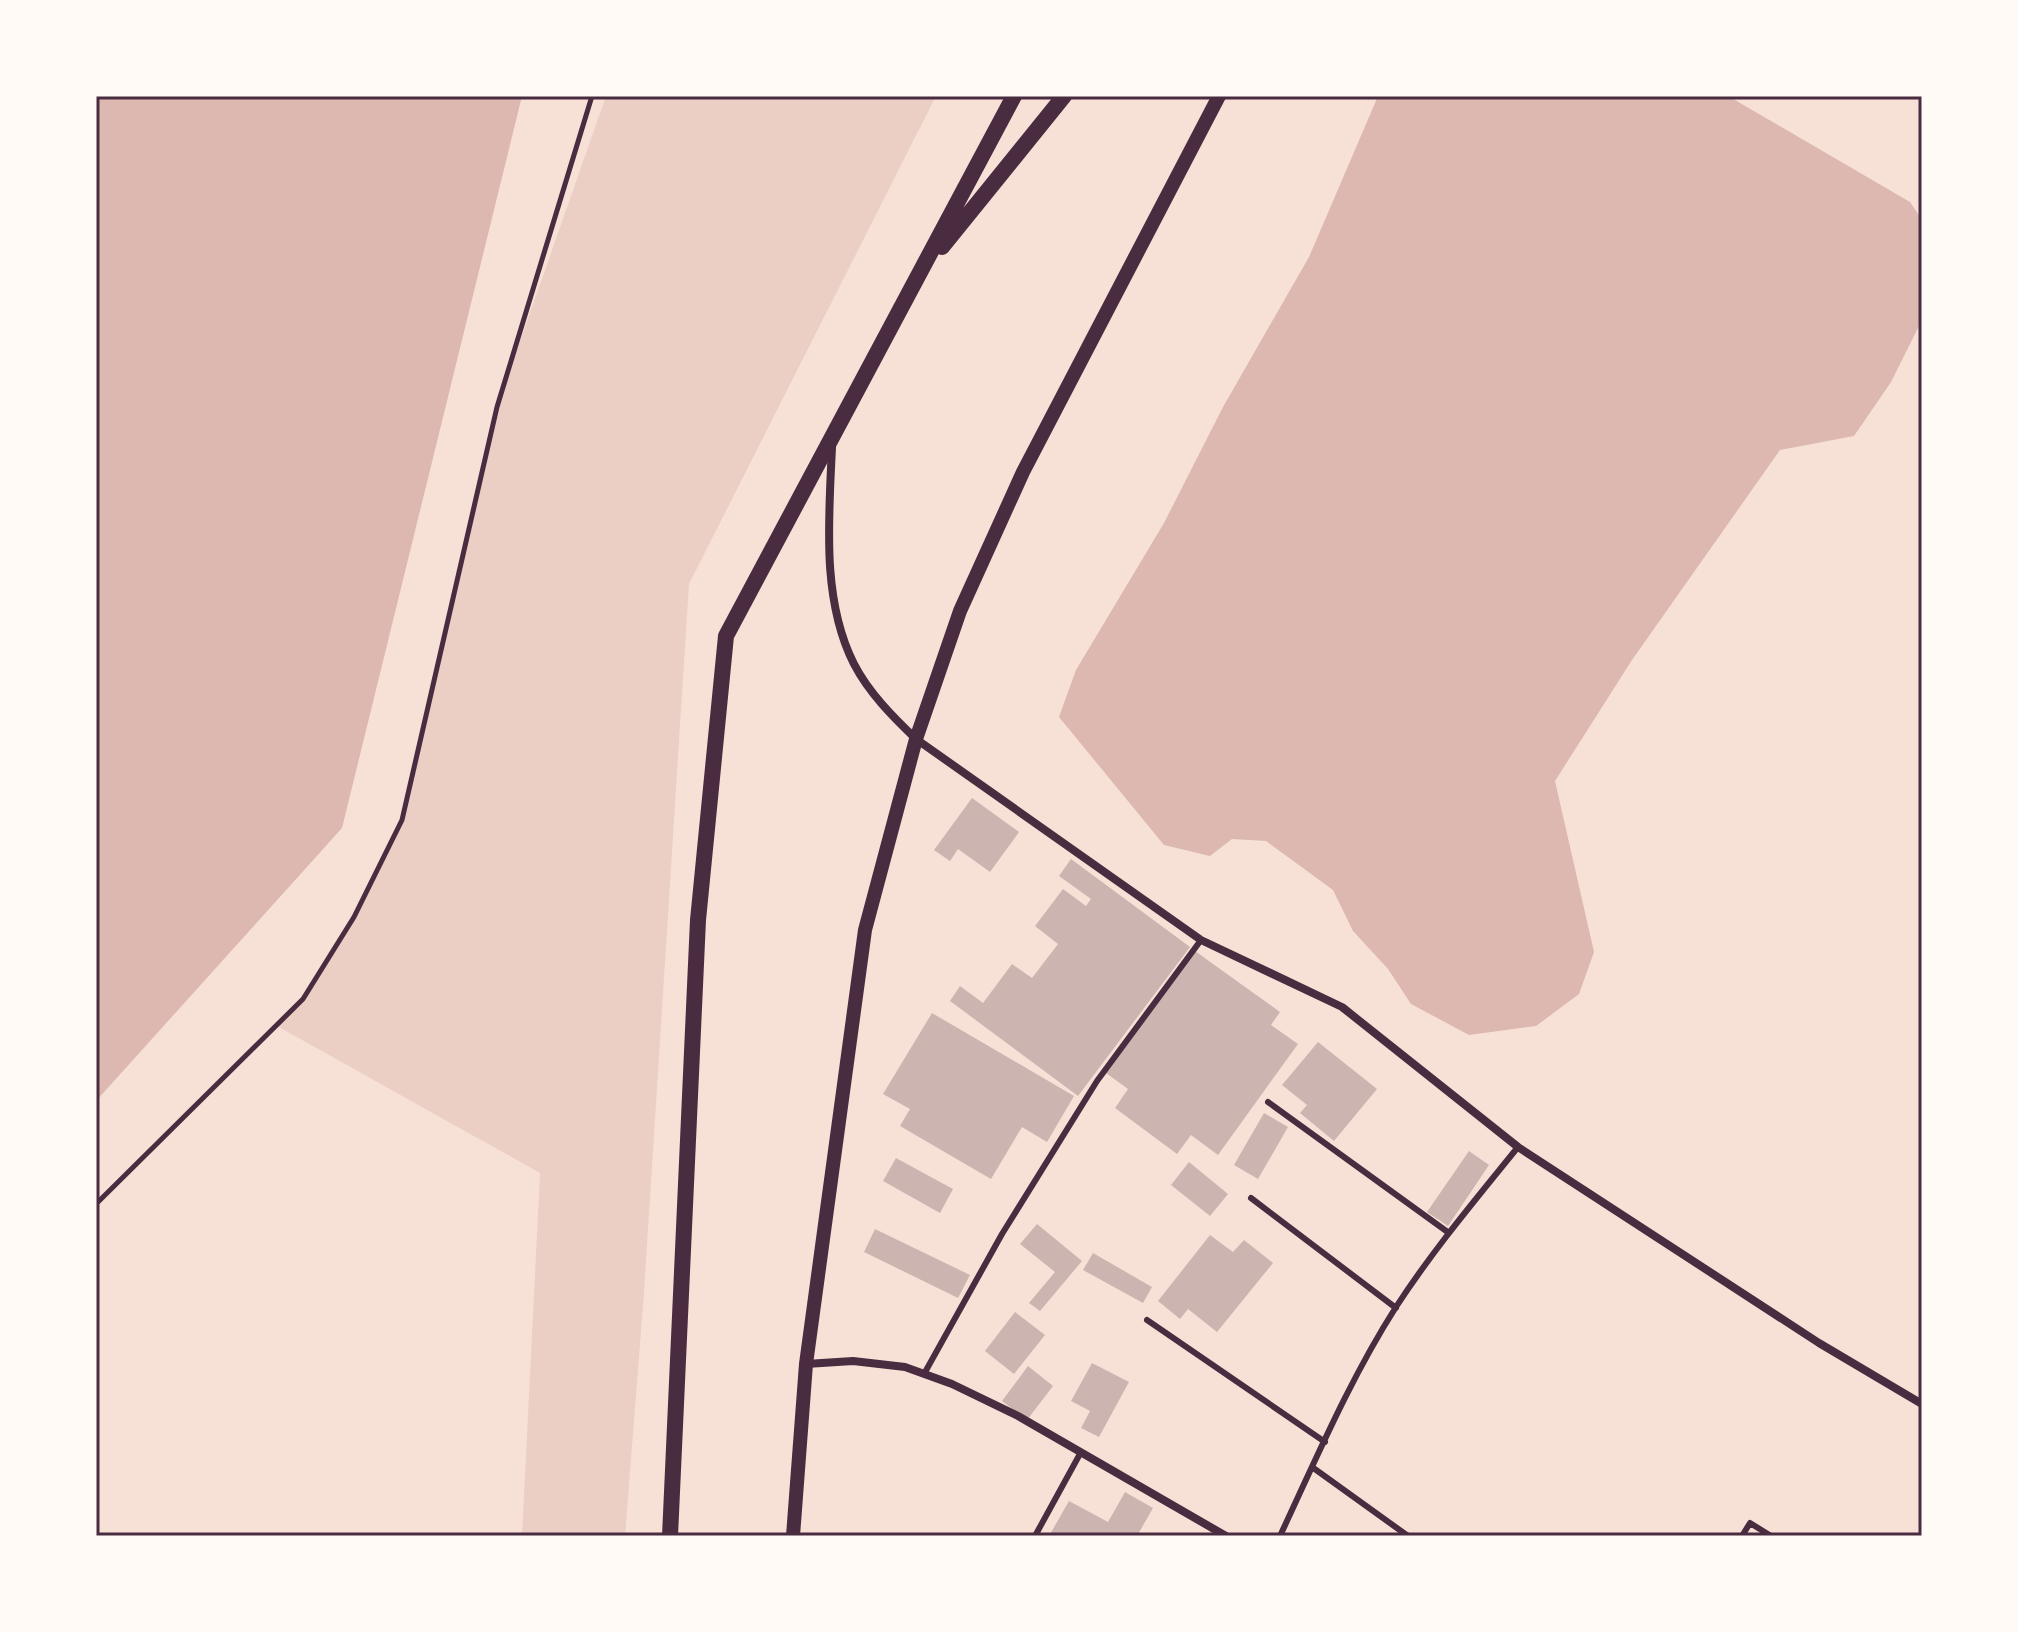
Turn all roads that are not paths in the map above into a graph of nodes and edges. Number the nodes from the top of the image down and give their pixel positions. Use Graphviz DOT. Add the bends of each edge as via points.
graph roads {
  1 [pos="1014,96"];
  2 [pos="1064,96"];
  3 [pos="1219,96"];
  4 [pos="916,280"];
  5 [pos="833,436"];
  6 [pos="916,739"];
  7 [pos="1201,940"];
  8 [pos="1268,1102"];
  9 [pos="1518,1147"];
  10 [pos="1251,1198"];
  11 [pos="1449,1233"];
  12 [pos="1396,1308"];
  13 [pos="1147,1320"];
  14 [pos="806,1364"];
  15 [pos="924,1374"];
  16 [pos="1922,1404"];
  17 [pos="1325,1442"];
  18 [pos="1081,1452"];
  19 [pos="1312,1467"];
  20 [pos="670,1536"];
  21 [pos="793,1536"];
  22 [pos="1035,1536"];
  23 [pos="1226,1536"];
  24 [pos="1280,1536"];
  25 [pos="1408,1536"];
  26 [pos="1742,1536"];
  27 [pos="1771,1536"];
  1 -- 4 [label="main road"];
  2 -- 4 [label="main road"];
  3 -- 6 [label="street" via="1023,472 960,611"];
  4 -- 5 [label="main road"];
  5 -- 6 [label="street" via="829,511 838,625 855,665 884,708"];
  5 -- 20 [label="main road" via="726,636 698,920"];
  6 -- 7 [label="street"];
  6 -- 14 [label="street" via="865,930"];
  7 -- 9 [label="street" via="1342,1007"];
  7 -- 15 [label="lane" via="1097,1081 1002,1234"];
  8 -- 11 [label="lane"];
  9 -- 11 [label="lane"];
  9 -- 16 [label="street"];
  10 -- 12 [label="lane"];
  11 -- 12 [label="lane"];
  12 -- 17 [label="lane"];
  13 -- 17 [label="lane"];
  14 -- 15 [label="street" via="853,1361"];
  14 -- 21 [label="street"];
  15 -- 18 [label="street"];
  17 -- 19 [label="lane"];
  18 -- 22 [label="lane"];
  18 -- 23 [label="street"];
  19 -- 24 [label="lane"];
  19 -- 25 [label="lane"];
  26 -- 27 [label="lane" via="1750,1523"];
}
